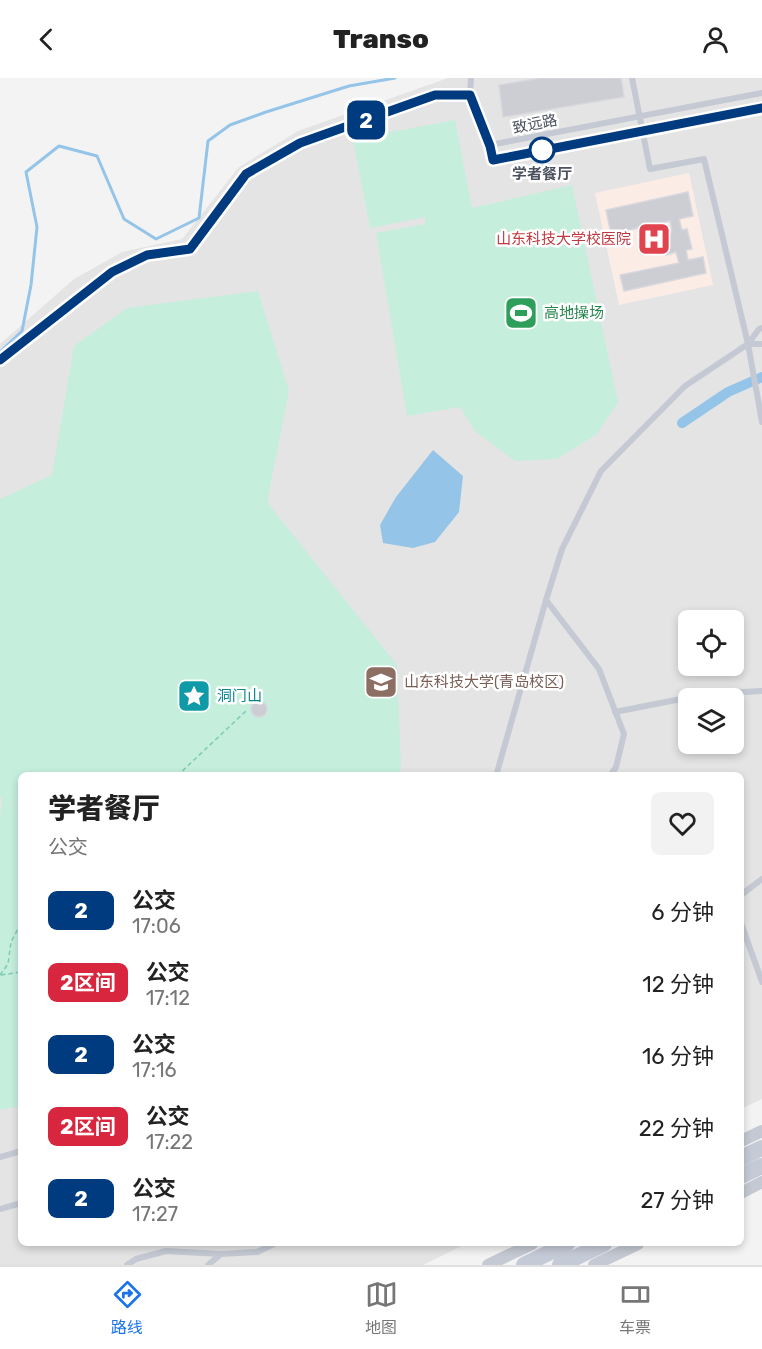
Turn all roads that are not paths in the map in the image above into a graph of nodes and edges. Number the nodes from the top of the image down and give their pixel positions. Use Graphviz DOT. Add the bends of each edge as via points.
graph roads {
  1 [pos="471,78"];
  2 [pos="632,78"];
  3 [pos="762,93"];
  4 [pos="470,95"];
  5 [pos="762,108"];
  6 [pos="639,116"];
  7 [pos="642,132"];
  8 [pos="490,146"];
  9 [pos="762,328"];
  10 [pos="748,344"];
  11 [pos="762,344"];
  12 [pos="0,360"];
  13 [pos="762,422"];
  14 [pos="546,600"];
  15 [pos="762,690"];
  16 [pos="615,712"];
  17 [pos="497,772"];
  18 [pos="613,772"];
  19 [pos="762,879"];
  20 [pos="744,893"];
  21 [pos="744,931"];
  22 [pos="762,982"];
  23 [pos="762,1131"];
  24 [pos="744,1140"];
  25 [pos="762,1148"];
  26 [pos="18,1151"];
  27 [pos="0,1157"];
  28 [pos="744,1157"];
  29 [pos="762,1166"];
  30 [pos="744,1175"];
  31 [pos="762,1182"];
  32 [pos="744,1191"];
  33 [pos="18,1204"];
  34 [pos="0,1209"];
  35 [pos="270,1246"];
  36 [pos="528,1246"];
  37 [pos="563,1246"];
  38 [pos="600,1246"];
  39 [pos="634,1246"];
  40 [pos="221,1254"];
  41 [pos="127,1265"];
  42 [pos="208,1265"];
  43 [pos="488,1265"];
  44 [pos="524,1265"];
  45 [pos="560,1265"];
  46 [pos="594,1265"];
  1 -- 4 [label="lane"];
  2 -- 6 [label="lane"];
  3 -- 6 [label="lane, 致远路"];
  4 -- 8 [label="lane"];
  4 -- 12 [label="lane" via="435,95 300,143 246,174 190,249 147,255 112,272"];
  5 -- 7 [label="lane, 致远路"];
  6 -- 7 [label="lane"];
  6 -- 8 [label="lane, 致远路"];
  7 -- 8 [label="lane, 致远路" via="493,160"];
  7 -- 10 [label="lane" via="650,169 704,159"];
  9 -- 10 [label="lane"];
  10 -- 11 [label="lane"];
  10 -- 13 [label="lane"];
  10 -- 14 [label="lane" via="685,387 601,471 562,549"];
  14 -- 16 [label="lane" via="599,669"];
  14 -- 17 [label="lane"];
  15 -- 16 [label="lane" via="706,694"];
  16 -- 18 [label="lane" via="624,735"];
  19 -- 20 [label="lane"];
  21 -- 22 [label="lane"];
  23 -- 24 [label="street"];
  25 -- 28 [label="main road"];
  26 -- 27 [label="lane"];
  29 -- 30 [label="main road"];
  31 -- 32 [label="street"];
  33 -- 34 [label="lane"];
  35 -- 40 [label="lane" via="257,1252"];
  36 -- 43 [label="street"];
  37 -- 44 [label="main road"];
  38 -- 45 [label="main road"];
  39 -- 46 [label="street"];
  40 -- 41 [label="lane" via="166,1251"];
  40 -- 42 [label="lane"];
}
